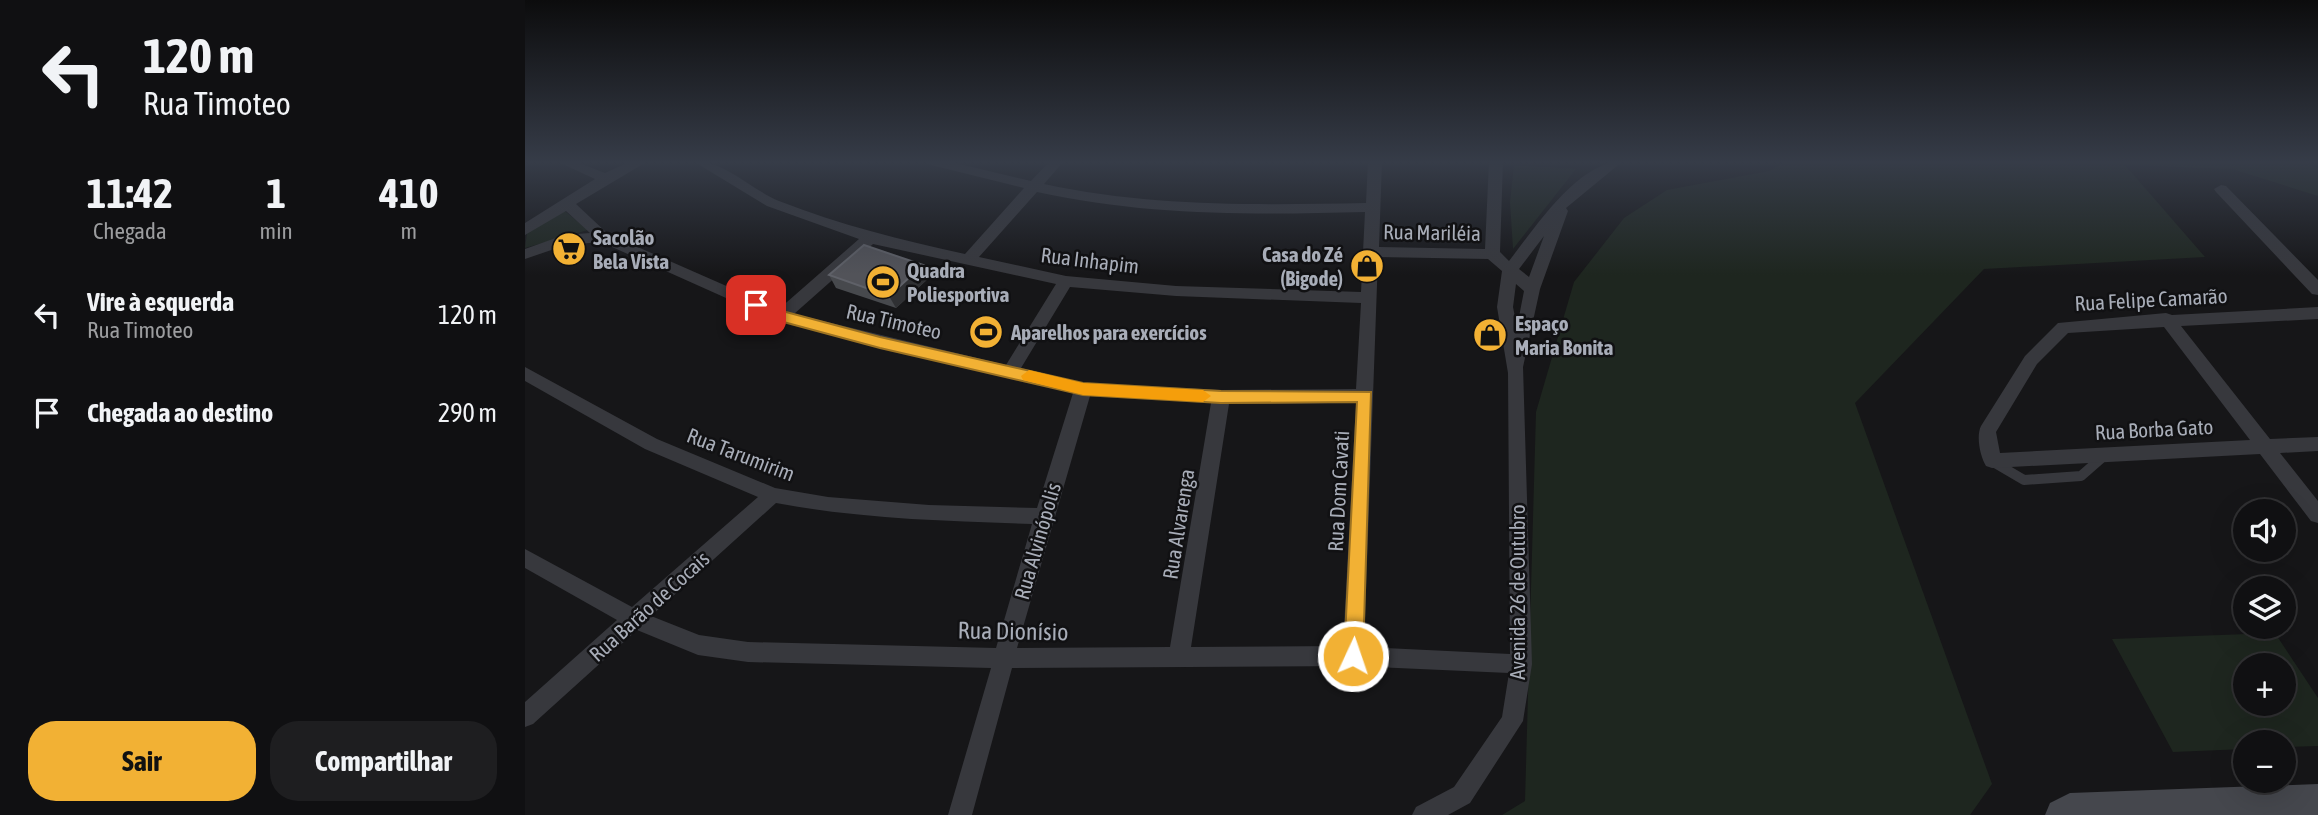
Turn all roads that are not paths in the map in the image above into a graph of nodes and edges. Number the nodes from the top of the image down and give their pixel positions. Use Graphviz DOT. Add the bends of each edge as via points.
graph roads {
  1 [pos="572,199"];
  2 [pos="765,199"];
  3 [pos="1022,199"];
  4 [pos="1095,199"];
  5 [pos="1373,199"];
  6 [pos="1494,199"];
  7 [pos="1565,199"];
  8 [pos="1566,199"];
  9 [pos="2231,199"];
  10 [pos="566,203"];
  11 [pos="1373,207"];
  12 [pos="525,230"];
  13 [pos="603,237"];
  14 [pos="870,238"];
  15 [pos="1371,252"];
  16 [pos="525,254"];
  17 [pos="1492,254"];
  18 [pos="968,260"];
  19 [pos="1510,270"];
  20 [pos="1066,281"];
  21 [pos="1532,289"];
  22 [pos="2318,290"];
  23 [pos="1369,299"];
  24 [pos="2318,313"];
  25 [pos="781,316"];
  26 [pos="2166,319"];
  27 [pos="1011,371"];
  28 [pos="525,373"];
  29 [pos="1515,373"];
  30 [pos="1083,389"];
  31 [pos="1365,396"];
  32 [pos="1221,397"];
  33 [pos="2318,444"];
  34 [pos="2263,446"];
  35 [pos="1992,461"];
  36 [pos="773,495"];
  37 [pos="2318,515"];
  38 [pos="1044,516"];
  39 [pos="525,558"];
  40 [pos="634,619"];
  41 [pos="1353,656"];
  42 [pos="1003,658"];
  43 [pos="1179,658"];
  44 [pos="1521,664"];
  45 [pos="525,716"];
  46 [pos="2318,800"];
  47 [pos="960,815"];
  48 [pos="1424,815"];
  49 [pos="2062,815"];
  1 -- 10 [label="street"];
  2 -- 14 [label="street, Rua Inhapim"];
  3 -- 18 [label="street"];
  4 -- 11 [label="street" via="1234,211"];
  5 -- 11 [label="street, Rua Dom Cavati"];
  6 -- 17 [label="street"];
  7 -- 19 [label="street"];
  8 -- 21 [label="street, Avenida 26 de Outubro"];
  9 -- 22 [label="street"];
  10 -- 12 [label="street"];
  10 -- 13 [label="street, Rua Timoteo"];
  11 -- 15 [label="street, Rua Dom Cavati"];
  13 -- 16 [label="street" via="564,240"];
  13 -- 25 [label="street, Rua Timoteo"];
  14 -- 18 [label="street, Rua Inhapim"];
  14 -- 25 [label="street"];
  15 -- 17 [label="street, Rua Mariléia"];
  15 -- 23 [label="street, Rua Dom Cavati"];
  17 -- 19 [label="street"];
  18 -- 20 [label="street, Rua Inhapim"];
  19 -- 21 [label="street"];
  19 -- 29 [label="street, Avenida 26 de Outubro" via="1506,307"];
  20 -- 23 [label="street, Rua Inhapim"];
  20 -- 27 [label="street"];
  21 -- 29 [label="street, Avenida 26 de Outubro"];
  23 -- 31 [label="street, Rua Dom Cavati"];
  24 -- 26 [label="street, Rua Felipe Camarão"];
  25 -- 27 [label="street, Rua Timoteo"];
  26 -- 34 [label="street"];
  26 -- 35 [label="street, Rua Felipe Camarão" via="2064,327 2031,360 1987,431"];
  27 -- 30 [label="street, Rua Timoteo"];
  28 -- 36 [label="street, Rua Tarumirim" via="651,444"];
  29 -- 44 [label="street, Avenida 26 de Outubro"];
  30 -- 32 [label="street, Rua Timoteo"];
  30 -- 38 [label="street, Rua Alvinópolis"];
  31 -- 32 [label="street, Rua Timoteo"];
  31 -- 41 [label="street, Rua Dom Cavati"];
  32 -- 43 [label="street, Rua Alvarenga"];
  33 -- 34 [label="street, Rua Borba Gato"];
  34 -- 35 [label="street, Rua Borba Gato"];
  34 -- 37 [label="street"];
  36 -- 38 [label="street, Rua Tarumirim" via="904,511"];
  36 -- 40 [label="street, Rua Barão de Cocais"];
  38 -- 42 [label="street, Rua Alvinópolis"];
  39 -- 40 [label="street, Rua Dionísio"];
  40 -- 42 [label="street, Rua Dionísio" via="698,645 748,652"];
  40 -- 45 [label="street, Rua Barão de Cocais"];
  41 -- 43 [label="street, Rua Dionísio"];
  41 -- 44 [label="street, Rua Dionísio"];
  42 -- 43 [label="street, Rua Dionísio"];
  42 -- 47 [label="street, Rua Alvinópolis"];
  44 -- 48 [label="street, Avenida 26 de Outubro" via="1512,721 1462,795"];
  46 -- 49 [label="main road" via="2070,809"];
}
